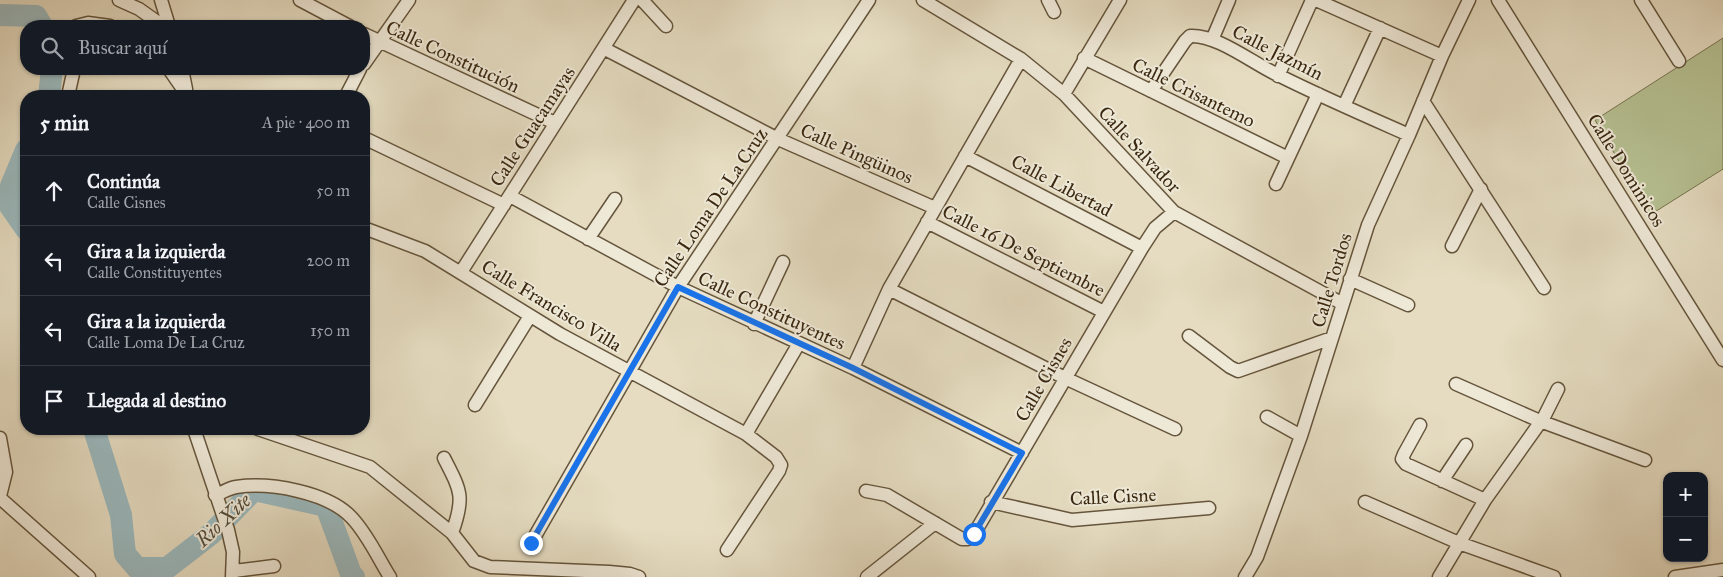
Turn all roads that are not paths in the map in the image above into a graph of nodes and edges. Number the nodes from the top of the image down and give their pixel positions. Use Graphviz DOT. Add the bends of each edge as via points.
graph roads {
  1 [pos="119,0"];
  2 [pos="161,0"];
  3 [pos="300,0"];
  4 [pos="634,0"];
  5 [pos="642,0"];
  6 [pos="869,0"];
  7 [pos="923,0"];
  8 [pos="1048,0"];
  9 [pos="1120,0"];
  10 [pos="1229,0"];
  11 [pos="1314,0"];
  12 [pos="1469,0"];
  13 [pos="1498,0"];
  14 [pos="1641,0"];
  15 [pos="412,1"];
  16 [pos="1054,12"];
  17 [pos="155,20"];
  18 [pos="167,20"];
  19 [pos="338,20"];
  20 [pos="666,26"];
  21 [pos="1380,28"];
  22 [pos="370,37"];
  23 [pos="1212,40"];
  24 [pos="378,42"];
  25 [pos="605,48"];
  26 [pos="370,55"];
  27 [pos="1442,56"];
  28 [pos="1084,58"];
  29 [pos="1020,59"];
  30 [pos="1679,61"];
  31 [pos="73,75"];
  32 [pos="173,75"];
  33 [pos="183,75"];
  34 [pos="357,75"];
  35 [pos="1278,76"];
  36 [pos="69,90"];
  37 [pos="183,90"];
  38 [pos="186,90"];
  39 [pos="349,90"];
  40 [pos="1151,91"];
  41 [pos="1064,94"];
  42 [pos="1318,94"];
  43 [pos="1423,101"];
  44 [pos="1344,106"];
  45 [pos="555,123"];
  46 [pos="1409,135"];
  47 [pos="778,139"];
  48 [pos="370,141"];
  49 [pos="965,156"];
  50 [pos="1288,158"];
  51 [pos="1276,184"];
  52 [pos="1481,188"];
  53 [pos="615,200"];
  54 [pos="507,201"];
  55 [pos="935,208"];
  56 [pos="1174,212"];
  57 [pos="927,222"];
  58 [pos="370,230"];
  59 [pos="588,239"];
  60 [pos="1452,246"];
  61 [pos="1142,248"];
  62 [pos="783,262"];
  63 [pos="461,272"];
  64 [pos="1350,280"];
  65 [pos="678,287"];
  66 [pos="1544,288"];
  67 [pos="889,289"];
  68 [pos="1343,304"];
  69 [pos="1408,305"];
  70 [pos="1104,312"];
  71 [pos="530,316"];
  72 [pos="754,324"];
  73 [pos="1189,336"];
  74 [pos="1332,338"];
  75 [pos="798,345"];
  76 [pos="1723,360"];
  77 [pos="853,368"];
  78 [pos="629,372"];
  79 [pos="1065,378"];
  80 [pos="1456,384"];
  81 [pos="1558,389"];
  82 [pos="475,405"];
  83 [pos="1267,417"];
  84 [pos="1540,421"];
  85 [pos="1420,425"];
  86 [pos="1175,429"];
  87 [pos="746,434"];
  88 [pos="196,435"];
  89 [pos="276,435"];
  90 [pos="1302,436"];
  91 [pos="0,438"];
  92 [pos="1466,445"];
  93 [pos="1022,453"];
  94 [pos="444,458"];
  95 [pos="1646,460"];
  96 [pos="1442,481"];
  97 [pos="2,482"];
  98 [pos="866,491"];
  99 [pos="0,497"];
  100 [pos="216,500"];
  101 [pos="1485,500"];
  102 [pos="992,502"];
  103 [pos="1365,502"];
  104 [pos="1209,508"];
  105 [pos="934,523"];
  106 [pos="452,533"];
  107 [pos="531,543"];
  108 [pos="1459,543"];
  109 [pos="727,550"];
  110 [pos="274,566"];
  111 [pos="1723,570"];
  112 [pos="233,574"];
  113 [pos="90,577"];
  114 [pos="390,577"];
  115 [pos="639,577"];
  116 [pos="867,577"];
  117 [pos="1246,577"];
  118 [pos="1439,577"];
  119 [pos="1554,577"];
  120 [pos="1675,577"];
  1 -- 17 [label="street"];
  2 -- 18 [label="street"];
  3 -- 19 [label="street"];
  4 -- 25 [label="street, Calle Guacamayas"];
  5 -- 20 [label="street"];
  6 -- 47 [label="street, Calle Loma De La Cruz"];
  7 -- 29 [label="street, Calle Salvador"];
  8 -- 16 [label="street"];
  9 -- 28 [label="street"];
  10 -- 23 [label="street"];
  11 -- 21 [label="street"];
  11 -- 35 [label="street"];
  12 -- 27 [label="street, Calle Tordos"];
  13 -- 76 [label="street, Calle Dominicos"];
  14 -- 30 [label="street"];
  15 -- 24 [label="street"];
  21 -- 27 [label="street"];
  21 -- 44 [label="street"];
  22 -- 24 [label="street, Calle Constitución"];
  23 -- 35 [label="street, Calle Jazmín"];
  23 -- 40 [label="street, Calle Jazmín" via="1190,36"];
  24 -- 26 [label="street"];
  24 -- 45 [label="street, Calle Constitución"];
  25 -- 45 [label="street, Calle Guacamayas"];
  25 -- 47 [label="street, Calle Pingüinos"];
  27 -- 43 [label="street, Calle Tordos"];
  28 -- 40 [label="street, Calle Crisantemo"];
  28 -- 41 [label="street"];
  29 -- 41 [label="street, Calle Salvador"];
  29 -- 49 [label="street"];
  31 -- 36 [label="street"];
  32 -- 37 [label="street"];
  33 -- 38 [label="street"];
  34 -- 39 [label="street"];
  35 -- 42 [label="street, Calle Jazmín"];
  40 -- 50 [label="street, Calle Crisantemo"];
  41 -- 56 [label="street, Calle Salvador"];
  42 -- 44 [label="street, Calle Jazmín"];
  42 -- 50 [label="street"];
  43 -- 46 [label="street, Calle Tordos"];
  43 -- 52 [label="street"];
  44 -- 46 [label="street, Calle Jazmín"];
  45 -- 54 [label="street, Calle Guacamayas"];
  46 -- 64 [label="street, Calle Tordos" via="1368,225"];
  47 -- 55 [label="street, Calle Pingüinos"];
  47 -- 65 [label="street, Calle Loma De La Cruz"];
  48 -- 54 [label="street, Calle Constituyentes"];
  49 -- 55 [label="street"];
  49 -- 61 [label="street, Calle Libertad"];
  50 -- 51 [label="street"];
  52 -- 60 [label="street"];
  52 -- 66 [label="street"];
  53 -- 59 [label="street"];
  54 -- 59 [label="street, Calle Constituyentes"];
  54 -- 63 [label="street, Calle Guacamayas"];
  55 -- 57 [label="street"];
  56 -- 61 [label="street, Calle Cisnes" via="1155,228"];
  56 -- 68 [label="street, Calle Salvador"];
  57 -- 67 [label="street"];
  57 -- 70 [label="street, Calle 16 De Septiembre"];
  58 -- 63 [label="street, Calle Francisco Villa" via="425,251"];
  59 -- 65 [label="street, Calle Constituyentes"];
  61 -- 70 [label="street, Calle Cisnes"];
  62 -- 72 [label="street"];
  63 -- 71 [label="street, Calle Francisco Villa"];
  64 -- 68 [label="street, Calle Tordos"];
  64 -- 69 [label="street"];
  65 -- 72 [label="street, Calle Constituyentes"];
  65 -- 78 [label="street, Calle Loma De La Cruz"];
  67 -- 77 [label="street"];
  67 -- 79 [label="street"];
  68 -- 74 [label="street, Calle Tordos"];
  70 -- 79 [label="street, Calle Cisnes"];
  71 -- 78 [label="street, Calle Francisco Villa"];
  71 -- 82 [label="street"];
  72 -- 75 [label="street, Calle Constituyentes"];
  73 -- 74 [label="street" via="1238,371"];
  74 -- 90 [label="street, Calle Tordos"];
  75 -- 77 [label="street, Calle Constituyentes"];
  75 -- 87 [label="street"];
  77 -- 93 [label="street, Calle Constituyentes"];
  78 -- 87 [label="street, Calle Francisco Villa"];
  78 -- 107 [label="street, Calle Loma De La Cruz"];
  79 -- 86 [label="street"];
  79 -- 93 [label="street, Calle Cisnes"];
  80 -- 84 [label="street"];
  81 -- 84 [label="street"];
  83 -- 90 [label="street"];
  84 -- 95 [label="street"];
  84 -- 101 [label="street"];
  85 -- 96 [label="street" via="1402,459"];
  87 -- 109 [label="street, Calle Francisco Villa" via="776,457 781,465"];
  88 -- 100 [label="street"];
  89 -- 106 [label="street" via="370,467"];
  90 -- 117 [label="street, Calle Tordos"];
  91 -- 97 [label="street" via="6,472"];
  92 -- 96 [label="street"];
  93 -- 102 [label="street, Calle Cisnes"];
  94 -- 106 [label="street" via="460,488 460,510"];
  96 -- 101 [label="street"];
  97 -- 99 [label="street"];
  98 -- 105 [label="street" via="888,495"];
  99 -- 113 [label="street"];
  100 -- 112 [label="street" via="233,552"];
  100 -- 114 [label="street" via="234,487 259,485 300,492 329,503 352,518"];
  101 -- 108 [label="street"];
  102 -- 104 [label="street, Calle Cisne" via="1072,520"];
  102 -- 105 [label="street, Calle Cisnes" via="968,539 962,539"];
  103 -- 108 [label="street"];
  105 -- 116 [label="street"];
  106 -- 115 [label="street" via="474,561 490,567 609,572"];
  108 -- 118 [label="street"];
  108 -- 119 [label="street"];
  110 -- 112 [label="street"];
  111 -- 120 [label="street"];
}
